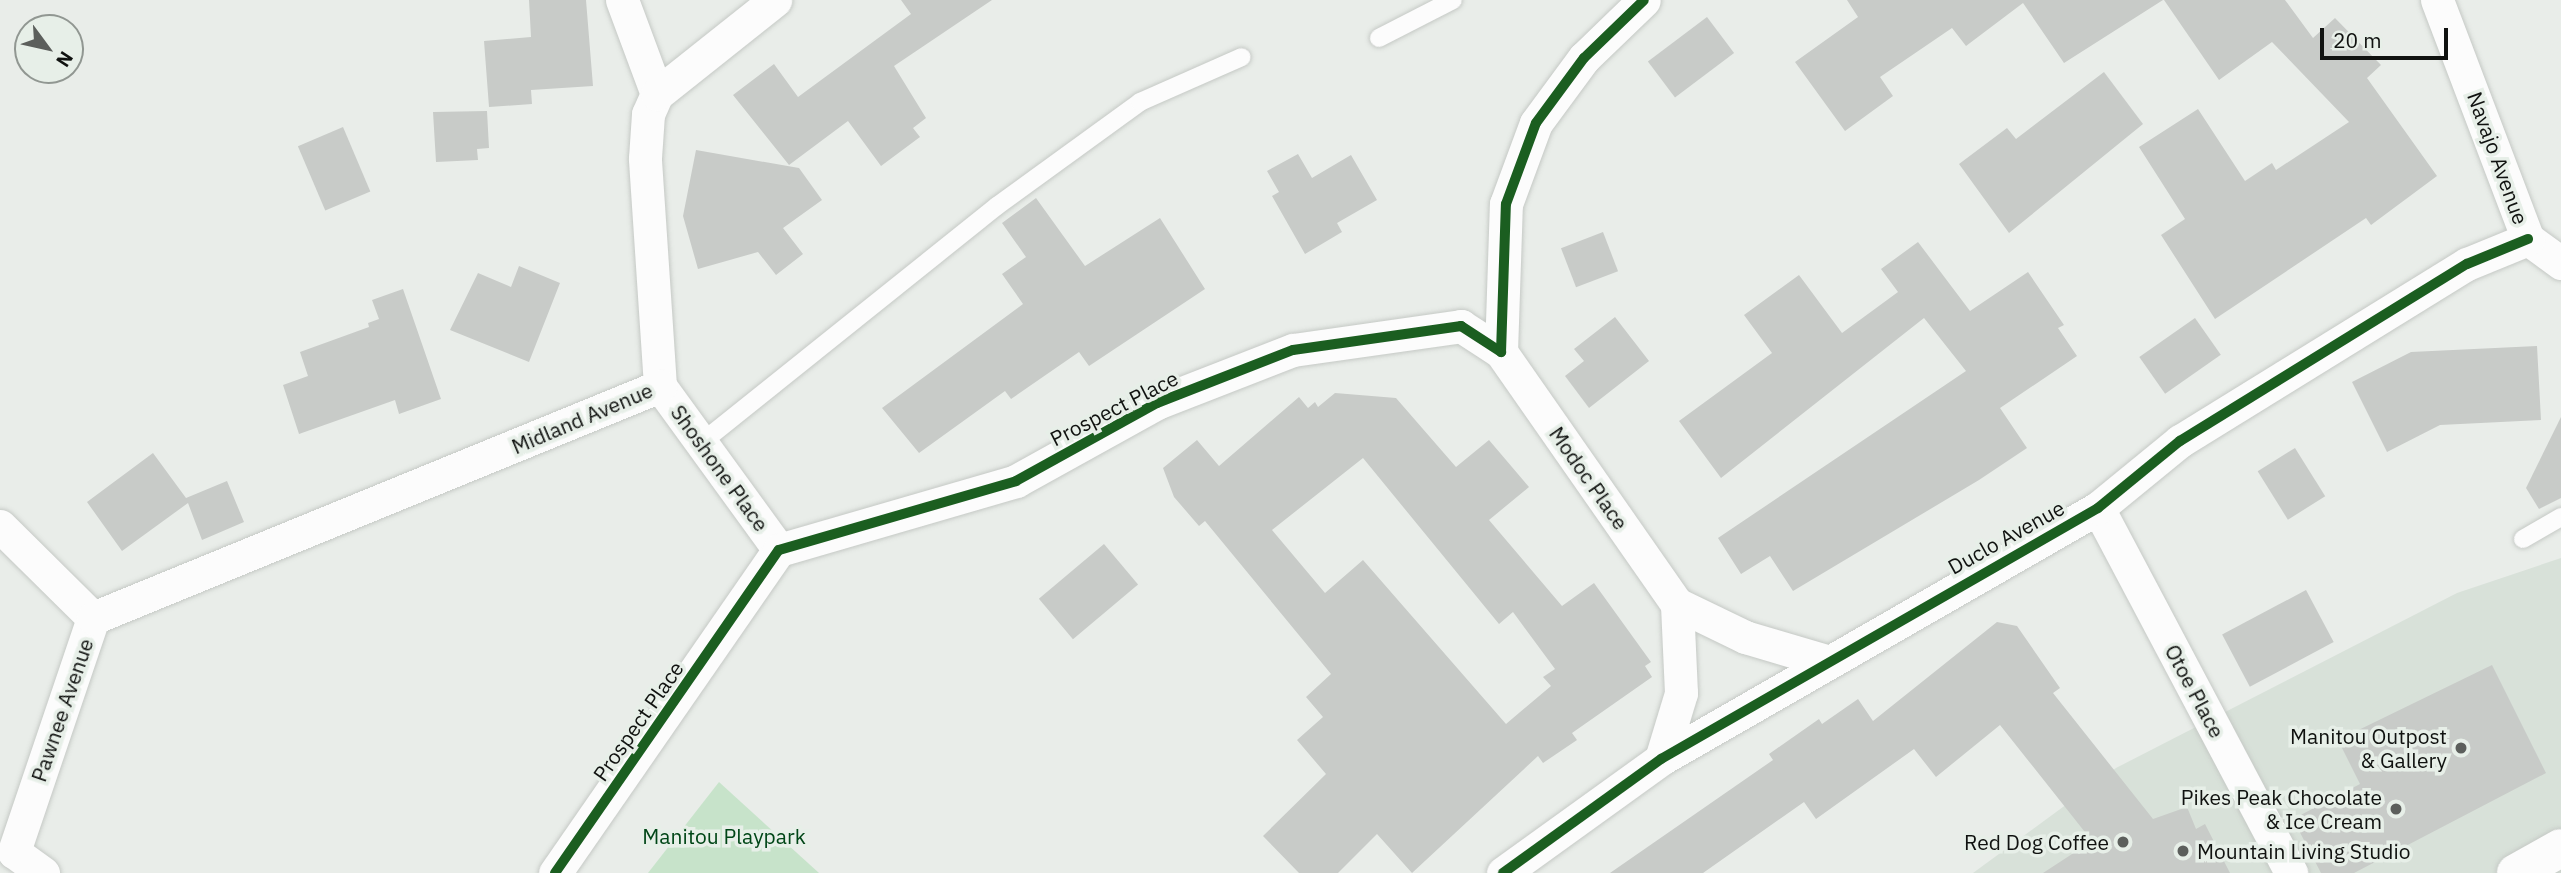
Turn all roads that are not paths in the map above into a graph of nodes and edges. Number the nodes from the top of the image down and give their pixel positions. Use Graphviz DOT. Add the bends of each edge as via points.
graph roads {
  1 [pos="622,0"];
  2 [pos="775,0"];
  3 [pos="1453,0"];
  4 [pos="1644,0"];
  5 [pos="2437,0"];
  6 [pos="1379,38"];
  7 [pos="1242,57"];
  8 [pos="657,94"];
  9 [pos="2528,239"];
  10 [pos="2561,262"];
  11 [pos="1501,352"];
  12 [pos="660,386"];
  13 [pos="701,443"];
  14 [pos="2098,508"];
  15 [pos="2561,517"];
  16 [pos="0,526"];
  17 [pos="2524,539"];
  18 [pos="779,550"];
  19 [pos="1677,604"];
  20 [pos="93,618"];
  21 [pos="1826,661"];
  22 [pos="1661,759"];
  23 [pos="2561,848"];
  24 [pos="7,852"];
  25 [pos="43,873"];
  26 [pos="555,873"];
  27 [pos="1503,873"];
  28 [pos="2291,873"];
  29 [pos="2516,873"];
  1 -- 8 [label="street"];
  2 -- 8 [label="street"];
  3 -- 6 [label="lane"];
  4 -- 11 [label="street" via="1584,58 1536,123 1506,204"];
  5 -- 9 [label="street, Navajo Avenue"];
  7 -- 13 [label="lane" via="1140,102 872,303"];
  8 -- 12 [label="street, Midland Avenue" via="648,114 645,158"];
  9 -- 10 [label="street, Navajo Avenue"];
  9 -- 14 [label="street, Duclo Avenue" via="2467,264 2180,441"];
  11 -- 18 [label="street, Prospect Place" via="1461,326 1293,350 1157,403 1016,481"];
  11 -- 19 [label="street, Modoc Place"];
  12 -- 13 [label="street, Shoshone Place"];
  12 -- 20 [label="street, Midland Avenue"];
  13 -- 18 [label="street, Shoshone Place"];
  14 -- 21 [label="street, Duclo Avenue"];
  14 -- 28 [label="street, Otoe Place"];
  15 -- 17 [label="lane"];
  16 -- 20 [label="street, Pawnee Avenue"];
  18 -- 26 [label="street, Prospect Place"];
  19 -- 21 [label="street, Modoc Place" via="1745,637"];
  19 -- 22 [label="street" via="1681,693"];
  20 -- 24 [label="street, Pawnee Avenue"];
  21 -- 22 [label="street, Duclo Avenue"];
  22 -- 27 [label="street, Duclo Avenue"];
  23 -- 29 [label="main road"];
  24 -- 25 [label="street, Pawnee Avenue"];
}
